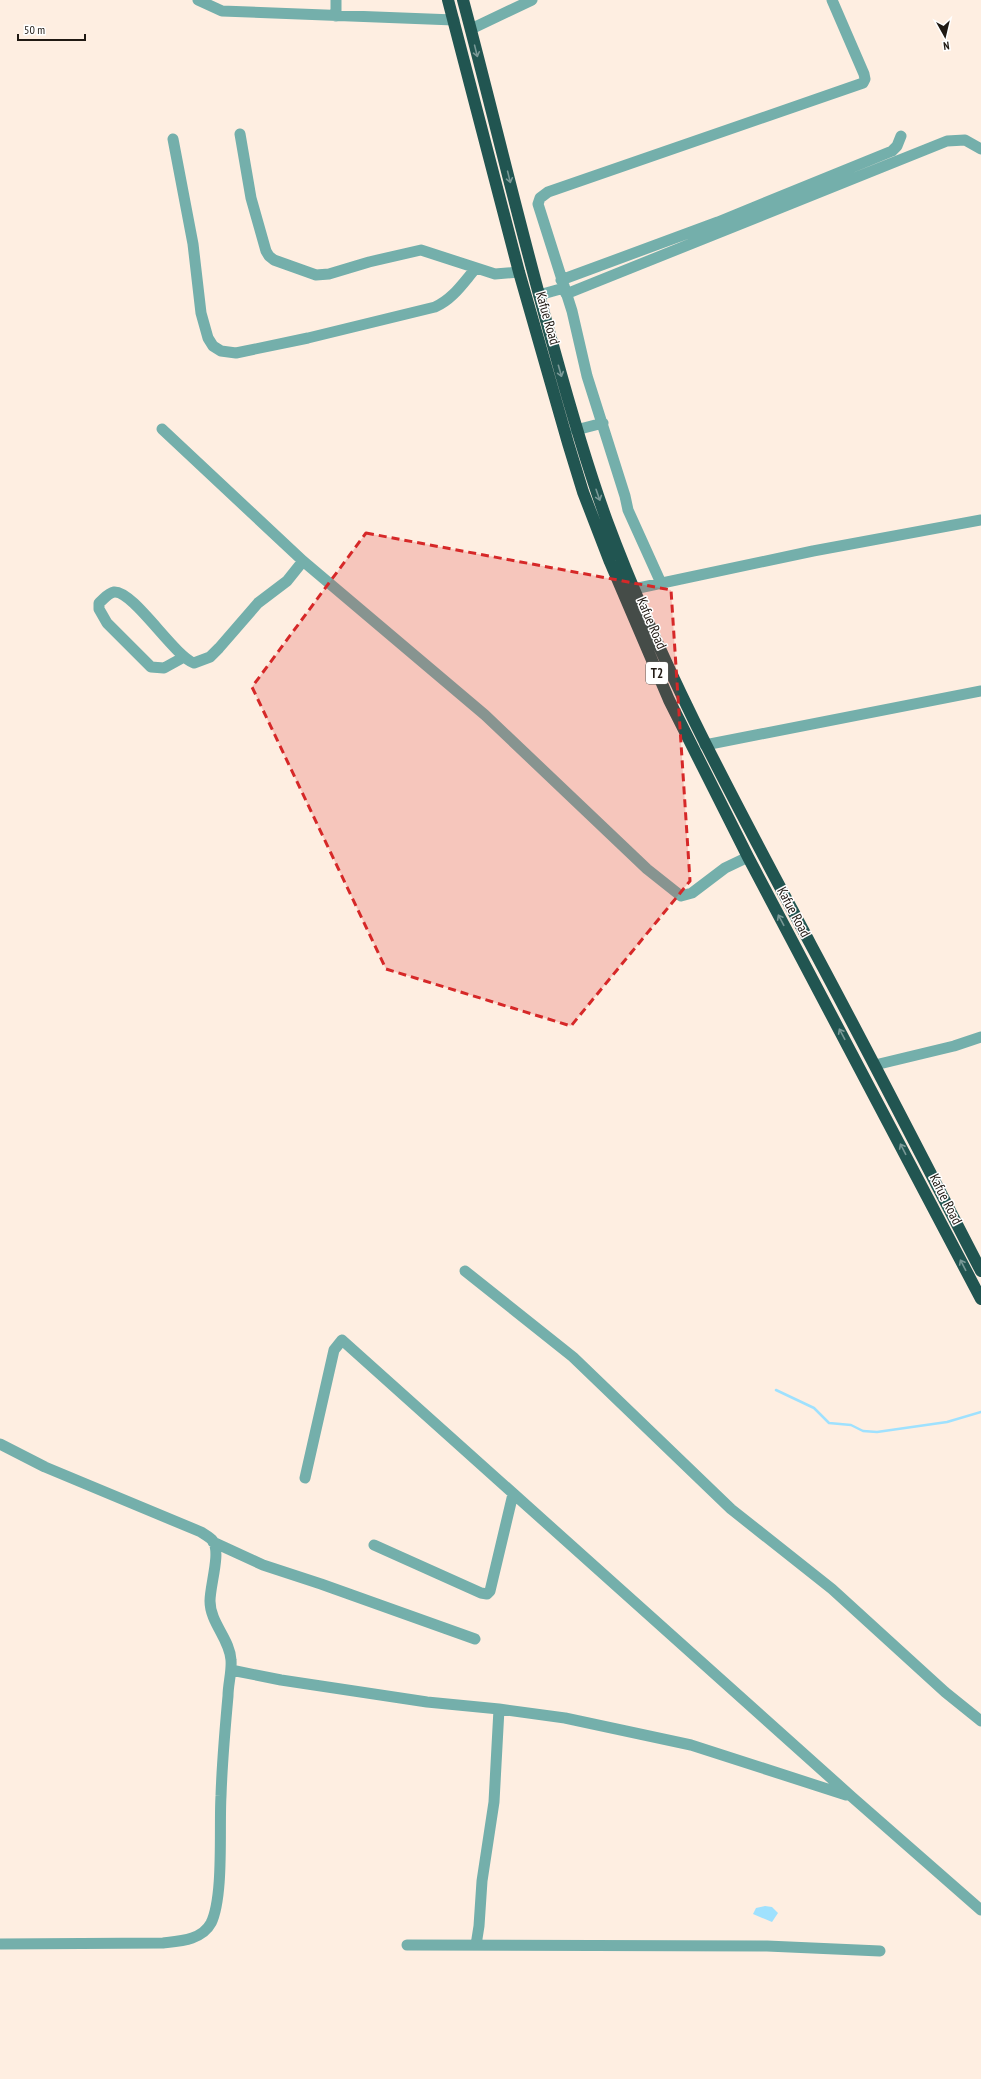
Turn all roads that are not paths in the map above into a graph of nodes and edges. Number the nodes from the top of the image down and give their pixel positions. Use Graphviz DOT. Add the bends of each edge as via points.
graph roads {
  1 [pos="198,0"];
  2 [pos="336,0"];
  3 [pos="448,0"];
  4 [pos="463,0"];
  5 [pos="532,0"];
  6 [pos="832,0"];
  7 [pos="336,16"];
  8 [pos="454,20"];
  9 [pos="471,29"];
  10 [pos="240,134"];
  11 [pos="901,136"];
  12 [pos="173,139"];
  13 [pos="981,149"];
  14 [pos="476,268"];
  15 [pos="519,272"];
  16 [pos="564,287"];
  17 [pos="539,295"];
  18 [pos="603,423"];
  19 [pos="162,429"];
  20 [pos="576,430"];
  21 [pos="981,520"];
  22 [pos="303,561"];
  23 [pos="661,583"];
  24 [pos="634,588"];
  25 [pos="184,657"];
  26 [pos="981,691"];
  27 [pos="705,745"];
  28 [pos="748,857"];
  29 [pos="981,1037"];
  30 [pos="875,1066"];
  31 [pos="981,1271"];
  32 [pos="465,1272"];
  33 [pos="981,1299"];
  34 [pos="0,1444"];
  35 [pos="305,1478"];
  36 [pos="513,1494"];
  37 [pos="213,1542"];
  38 [pos="374,1545"];
  39 [pos="475,1639"];
  40 [pos="231,1670"];
  41 [pos="499,1709"];
  42 [pos="981,1721"];
  43 [pos="852,1797"];
  44 [pos="981,1910"];
  45 [pos="0,1944"];
  46 [pos="476,1944"];
  47 [pos="406,1946"];
  48 [pos="880,1950"];
  1 -- 7 [label="street" via="222,11"];
  2 -- 7 [label="street"];
  3 -- 8 [label="highway, Kafue Road / T2"];
  4 -- 9 [label="highway, Kafue Road / T2"];
  5 -- 9 [label="street"];
  6 -- 16 [label="street" via="864,74 863,82 548,192 540,198 538,204"];
  7 -- 8 [label="street"];
  8 -- 15 [label="highway, Kafue Road / T2"];
  9 -- 17 [label="highway, Kafue Road / T2, one-way"];
  10 -- 14 [label="street" via="251,198 266,251 274,260 316,275 329,274 421,250"];
  11 -- 16 [label="street" via="892,151"];
  12 -- 14 [label="street" via="193,244 201,312 208,338 213,346 221,351 236,353 435,307 454,296"];
  13 -- 16 [label="street" via="965,140 947,141"];
  14 -- 15 [label="street" via="495,274"];
  15 -- 28 [label="highway, Kafue Road / T2" via="583,492 610,562 669,700"];
  16 -- 17 [label="street"];
  16 -- 18 [label="street" via="578,329 587,376"];
  17 -- 20 [label="highway, Kafue Road / T2, one-way"];
  18 -- 20 [label="street"];
  18 -- 23 [label="street" via="628,510"];
  19 -- 22 [label="street"];
  20 -- 24 [label="highway, Kafue Road / T2, one-way"];
  21 -- 23 [label="street" via="813,551"];
  22 -- 25 [label="street" via="287,581 258,603 210,657 194,663"];
  22 -- 28 [label="street" via="485,714 648,870 681,896 692,893 725,868"];
  23 -- 24 [label="street"];
  24 -- 27 [label="highway, Kafue Road / T2" via="670,673"];
  25 -- 25 [label="street" via="121,593 107,595 99,602 99,609 106,623 151,667 164,668"];
  26 -- 27 [label="street"];
  27 -- 30 [label="highway, Kafue Road / T2"];
  33 -- 28 [label="highway, Kafue Road / T2, one-way"];
  29 -- 30 [label="street"];
  30 -- 31 [label="highway, Kafue Road / T2"];
  32 -- 42 [label="street" via="573,1357 731,1509 832,1589 945,1692"];
  34 -- 37 [label="street" via="50,1469 201,1532"];
  35 -- 36 [label="street" via="334,1350 342,1340"];
  36 -- 38 [label="street" via="490,1591 487,1594"];
  36 -- 43 [label="street"];
  37 -- 39 [label="street" via="262,1565"];
  37 -- 40 [label="street" via="216,1553 211,1609 229,1649"];
  40 -- 41 [label="street" via="426,1702"];
  40 -- 45 [label="street" via="220,1797 218,1889 211,1923 195,1937 184,1941"];
  41 -- 43 [label="street" via="565,1718 691,1745"];
  41 -- 46 [label="street" via="494,1802 482,1880"];
  43 -- 44 [label="street"];
  46 -- 47 [label="street"];
  46 -- 48 [label="street" via="768,1946"];
}
